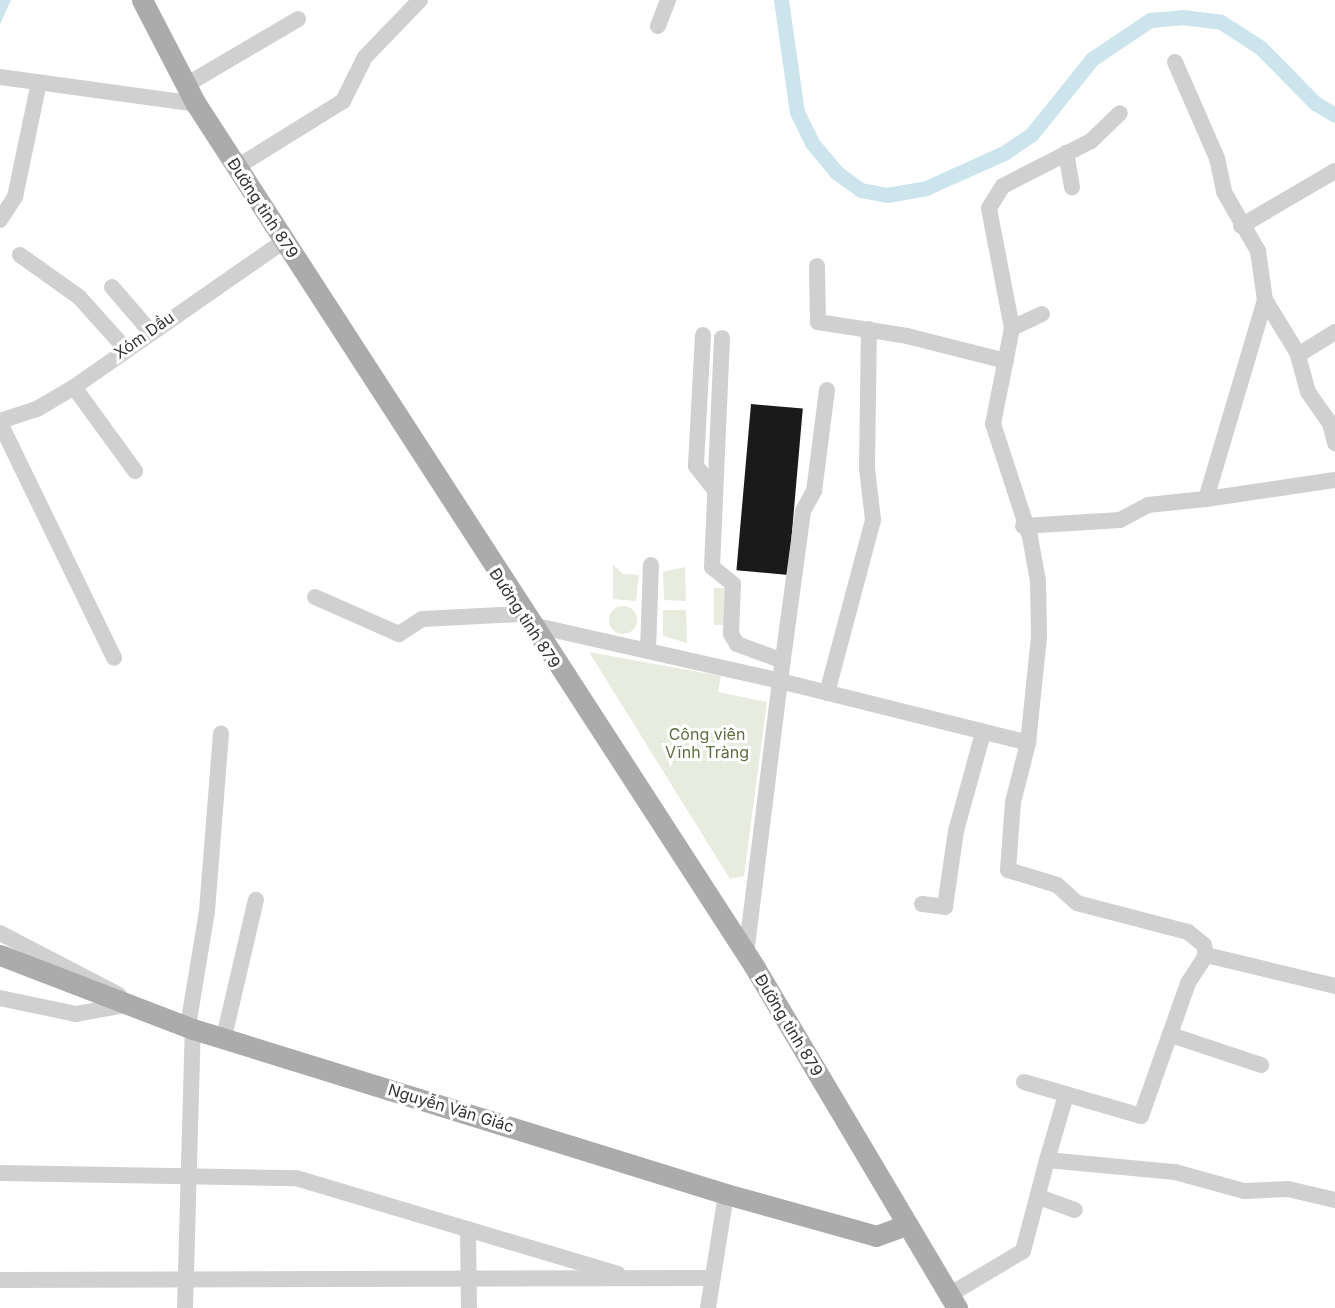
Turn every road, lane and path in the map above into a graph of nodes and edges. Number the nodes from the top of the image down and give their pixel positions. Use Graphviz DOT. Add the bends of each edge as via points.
graph roads {
  1 [pos="420,0"];
  2 [pos="668,0"];
  3 [pos="144,4"];
  4 [pos="298,19"];
  5 [pos="658,26"];
  6 [pos="1175,62"];
  7 [pos="0,77"];
  8 [pos="39,82"];
  9 [pos="186,86"];
  10 [pos="196,104"];
  11 [pos="1120,113"];
  12 [pos="1066,153"];
  13 [pos="237,167"];
  14 [pos="1335,171"];
  15 [pos="1072,187"];
  16 [pos="0,220"];
  17 [pos="1242,226"];
  18 [pos="284,241"];
  19 [pos="20,255"];
  20 [pos="817,266"];
  21 [pos="112,287"];
  22 [pos="1265,300"];
  23 [pos="1042,314"];
  24 [pos="1012,328"];
  25 [pos="868,329"];
  26 [pos="149,330"];
  27 [pos="1335,332"];
  28 [pos="703,335"];
  29 [pos="722,338"];
  30 [pos="124,347"];
  31 [pos="1298,355"];
  32 [pos="1006,361"];
  33 [pos="74,387"];
  34 [pos="827,390"];
  35 [pos="0,422"];
  36 [pos="1335,443"];
  37 [pos="135,471"];
  38 [pos="1335,480"];
  39 [pos="715,490"];
  40 [pos="1206,500"];
  41 [pos="1023,526"];
  42 [pos="651,565"];
  43 [pos="315,597"];
  44 [pos="525,619"];
  45 [pos="648,650"];
  46 [pos="114,657"];
  47 [pos="783,661"];
  48 [pos="780,681"];
  49 [pos="827,693"];
  50 [pos="983,733"];
  51 [pos="220,734"];
  52 [pos="1028,743"];
  53 [pos="256,900"];
  54 [pos="922,904"];
  55 [pos="0,933"];
  56 [pos="746,954"];
  57 [pos="0,955"];
  58 [pos="1206,955"];
  59 [pos="1335,986"];
  60 [pos="0,998"];
  61 [pos="132,1004"];
  62 [pos="191,1027"];
  63 [pos="1171,1035"];
  64 [pos="224,1037"];
  65 [pos="1261,1065"];
  66 [pos="1024,1082"];
  67 [pos="1066,1095"];
  68 [pos="1047,1160"];
  69 [pos="185,1172"];
  70 [pos="0,1173"];
  71 [pos="726,1194"];
  72 [pos="1039,1197"];
  73 [pos="1335,1200"];
  74 [pos="1075,1210"];
  75 [pos="907,1225"];
  76 [pos="468,1229"];
  77 [pos="710,1278"];
  78 [pos="185,1279"];
  79 [pos="468,1279"];
  80 [pos="635,1279"];
  81 [pos="0,1280"];
  82 [pos="953,1301"];
  83 [pos="185,1308"];
  84 [pos="469,1308"];
  85 [pos="708,1308"];
  1 -- 13 [label="street" via="365,57 344,101"];
  2 -- 5 [label="street"];
  3 -- 9 [label="main road, Đường tỉnh 879"];
  4 -- 9 [label="street"];
  6 -- 17 [label="street"];
  7 -- 8 [label="street"];
  8 -- 10 [label="street"];
  8 -- 16 [label="street" via="15,197"];
  9 -- 10 [label="main road, Đường tỉnh 879"];
  10 -- 13 [label="main road, Đường tỉnh 879"];
  11 -- 12 [label="street" via="1091,141"];
  12 -- 15 [label="street"];
  12 -- 24 [label="street" via="1003,186 989,208"];
  13 -- 18 [label="main road, Đường tỉnh 879"];
  14 -- 17 [label="street"];
  17 -- 22 [label="street" via="1263,267"];
  18 -- 26 [label="street, Xóm Dầu"];
  18 -- 44 [label="main road, Đường tỉnh 879"];
  19 -- 30 [label="street" via="79,297"];
  20 -- 25 [label="street" via="818,322"];
  21 -- 26 [label="street"];
  22 -- 31 [label="street"];
  22 -- 40 [label="street"];
  23 -- 24 [label="street"];
  24 -- 32 [label="street"];
  25 -- 32 [label="street"];
  25 -- 49 [label="street" via="867,468 873,520"];
  26 -- 30 [label="street, Xóm Dầu"];
  27 -- 31 [label="street"];
  28 -- 39 [label="street" via="696,466"];
  29 -- 39 [label="street"];
  30 -- 33 [label="street, Xóm Dầu"];
  31 -- 36 [label="street" via="1308,392 1330,424"];
  32 -- 41 [label="street" via="993,424"];
  33 -- 35 [label="street, Xóm Dầu" via="37,409"];
  33 -- 37 [label="street"];
  34 -- 47 [label="street" via="814,491 803,511"];
  35 -- 46 [label="street"];
  38 -- 40 [label="street"];
  39 -- 47 [label="street" via="712,567 734,584 731,634 746,651"];
  40 -- 41 [label="street" via="1148,505 1120,520"];
  41 -- 52 [label="street" via="1038,581 1038,648"];
  42 -- 45 [label="street"];
  43 -- 44 [label="street" via="399,634 422,619"];
  44 -- 45 [label="street"];
  44 -- 56 [label="main road, Đường tỉnh 879"];
  45 -- 48 [label="street"];
  47 -- 48 [label="street"];
  48 -- 49 [label="street"];
  48 -- 56 [label="street"];
  49 -- 50 [label="street"];
  50 -- 52 [label="street"];
  50 -- 54 [label="street" via="957,831 945,907"];
  51 -- 62 [label="street" via="207,912"];
  52 -- 58 [label="street" via="1013,802 1008,870 1057,885 1077,903 1188,932 1204,945"];
  53 -- 64 [label="street"];
  55 -- 61 [label="street" via="105,984"];
  56 -- 75 [label="main road, Đường tỉnh 879"];
  57 -- 61 [label="main road, Nguyễn Văn Giác"];
  58 -- 59 [label="street"];
  58 -- 63 [label="street" via="1188,983"];
  60 -- 61 [label="street" via="76,1014"];
  61 -- 62 [label="main road, Nguyễn Văn Giác"];
  62 -- 64 [label="main road, Nguyễn Văn Giác"];
  62 -- 69 [label="street"];
  63 -- 65 [label="street"];
  63 -- 67 [label="street" via="1141,1116"];
  64 -- 71 [label="main road, Nguyễn Văn Giác"];
  66 -- 67 [label="street"];
  67 -- 68 [label="street"];
  68 -- 72 [label="street"];
  68 -- 73 [label="street" via="1066,1158 1175,1172 1251,1193 1288,1189"];
  69 -- 70 [label="street"];
  69 -- 76 [label="street" via="296,1178"];
  69 -- 78 [label="street"];
  71 -- 75 [label="main road, Nguyễn Văn Giác" via="876,1236"];
  71 -- 77 [label="street"];
  72 -- 74 [label="street"];
  72 -- 82 [label="street" via="1023,1251"];
  75 -- 82 [label="main road, Đường tỉnh 879"];
  76 -- 79 [label="street"];
  76 -- 80 [label="street"];
  77 -- 80 [label="street"];
  77 -- 85 [label="street"];
  78 -- 79 [label="street"];
  78 -- 81 [label="street"];
  78 -- 83 [label="street"];
  79 -- 80 [label="street"];
  79 -- 84 [label="street"];
}
